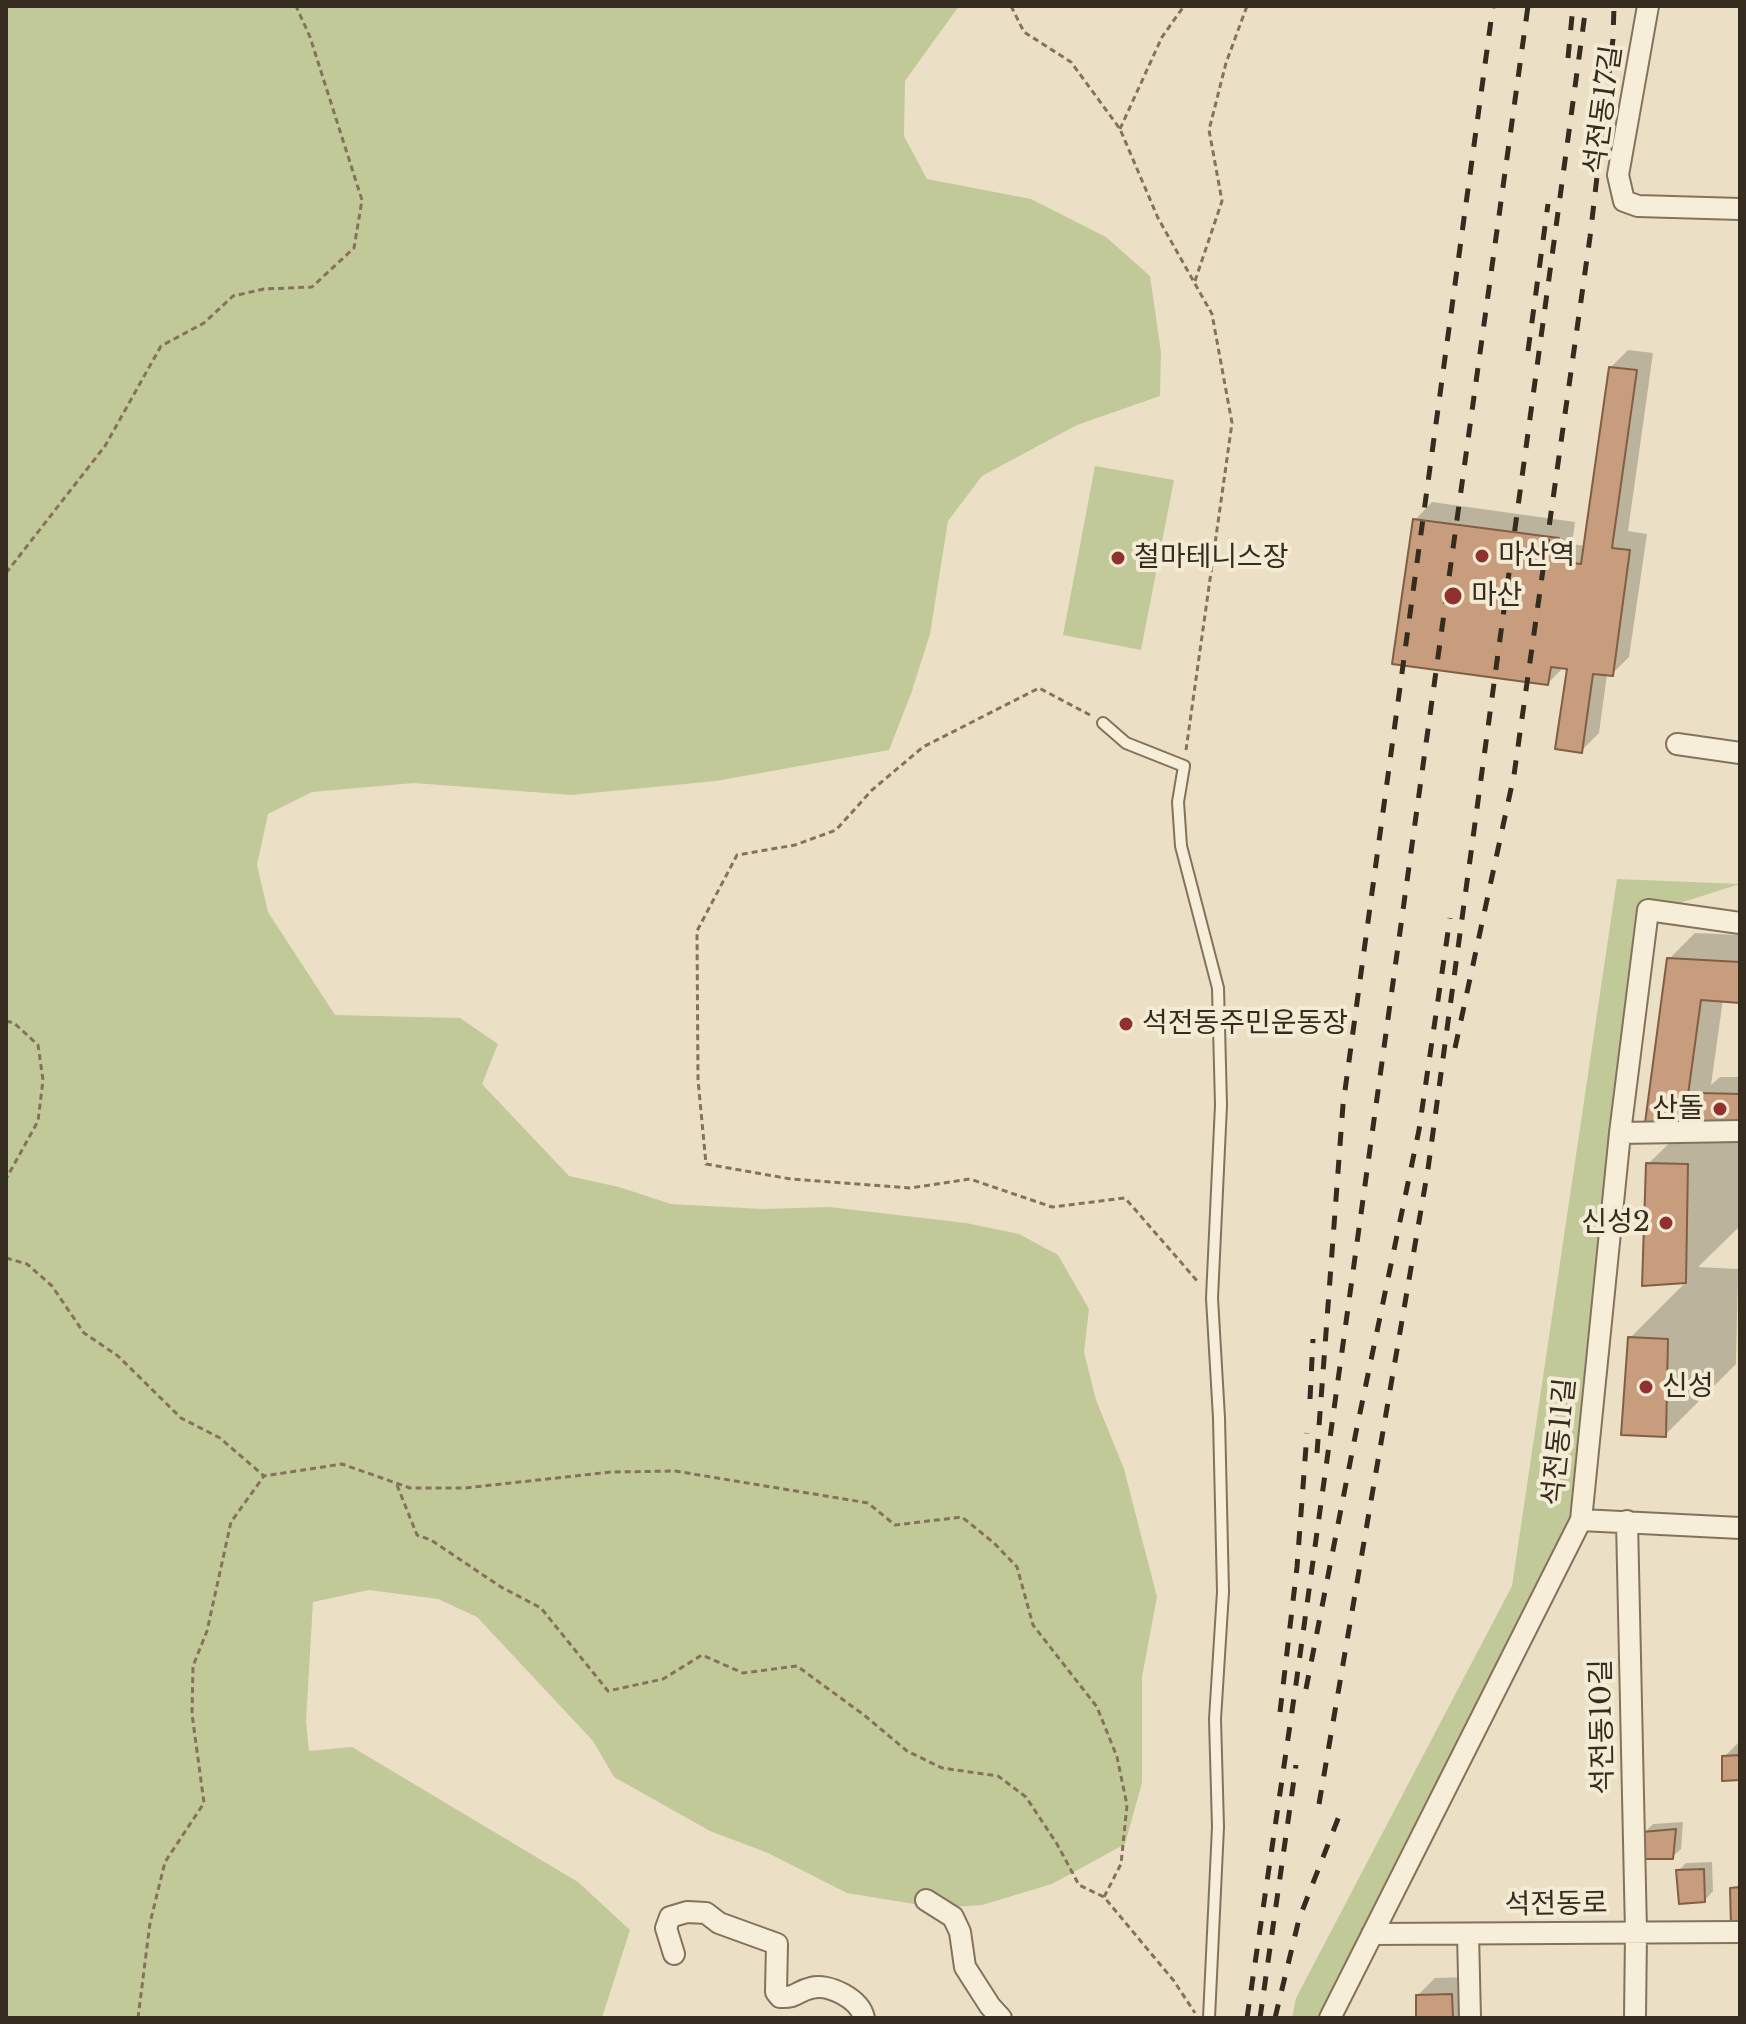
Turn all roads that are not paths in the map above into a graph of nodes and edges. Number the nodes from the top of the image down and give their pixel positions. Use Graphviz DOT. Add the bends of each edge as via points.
graph roads {
  1 [pos="1648,6"];
  2 [pos="1740,209"];
  3 [pos="1103,723"];
  4 [pos="1677,744"];
  5 [pos="1740,753"];
  6 [pos="1740,923"];
  7 [pos="1740,1131"];
  8 [pos="1620,1133"];
  9 [pos="1581,1520"];
  10 [pos="1627,1521"];
  11 [pos="1740,1528"];
  12 [pos="926,1900"];
  13 [pos="1636,1932"];
  14 [pos="1740,1932"];
  15 [pos="1372,1934"];
  16 [pos="1468,1934"];
  17 [pos="674,1954"];
  18 [pos="864,2018"];
  19 [pos="1001,2018"];
  20 [pos="1209,2018"];
  21 [pos="1330,2018"];
  22 [pos="1470,2018"];
  23 [pos="1635,2018"];
  1 -- 2 [label="street, 석전동17길" via="1618,175 1624,201 1638,206"];
  3 -- 20 [label="lane" via="1126,743 1184,766 1178,802 1181,846 1218,988 1221,1105 1212,1298 1223,1592"];
  4 -- 5 [label="street"];
  6 -- 8 [label="street, 석전동11길" via="1648,910"];
  7 -- 8 [label="street"];
  8 -- 9 [label="street, 석전동11길"];
  9 -- 10 [label="street"];
  9 -- 15 [label="street, 석전동11길"];
  10 -- 11 [label="street"];
  10 -- 13 [label="street, 석전동10길"];
  12 -- 19 [label="street" via="953,1917 965,1967"];
  13 -- 14 [label="street, 석전동로"];
  13 -- 16 [label="street, 석전동로"];
  13 -- 23 [label="street, 석전동10길"];
  15 -- 16 [label="street, 석전동로"];
  15 -- 21 [label="street, 석전동11길"];
  16 -- 22 [label="street"];
  17 -- 18 [label="street" via="666,1928 670,1917 706,1913 777,1944 780,1997 827,1987 846,1996"];
}
